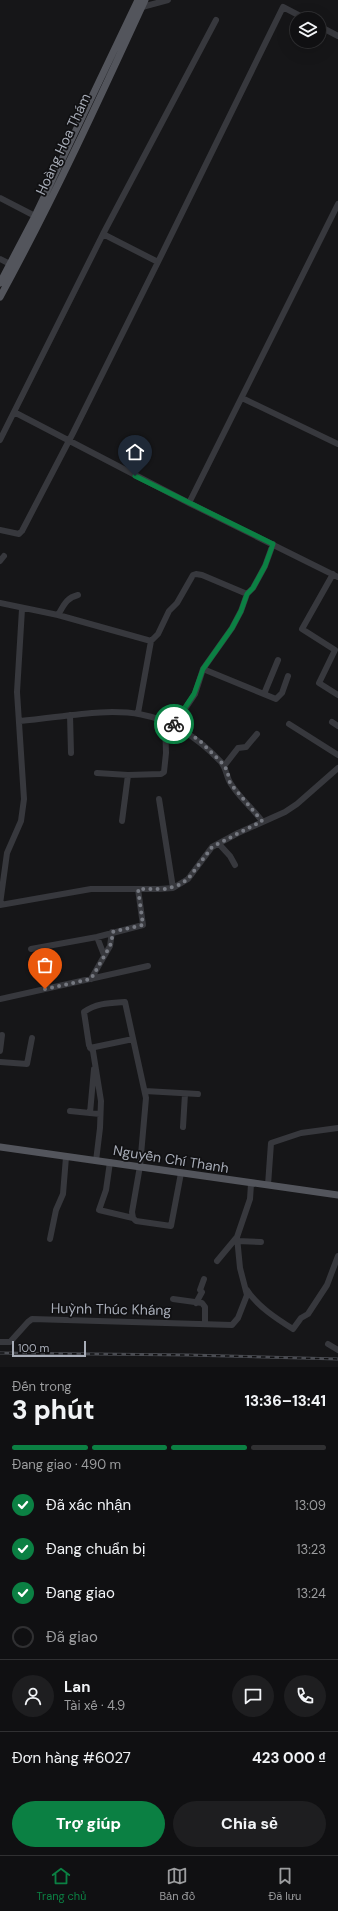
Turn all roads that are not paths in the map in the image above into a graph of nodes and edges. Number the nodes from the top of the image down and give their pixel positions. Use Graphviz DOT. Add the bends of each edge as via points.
graph roads {
  1 [pos="138,0"];
  2 [pos="168,0"];
  3 [pos="144,4"];
  4 [pos="293,12"];
  5 [pos="216,20"];
  6 [pos="130,23"];
  7 [pos="326,30"];
  8 [pos="338,36"];
  9 [pos="56,173"];
  10 [pos="63,177"];
  11 [pos="0,198"];
  12 [pos="338,204"];
  13 [pos="35,216"];
  14 [pos="103,234"];
  15 [pos="0,259"];
  16 [pos="158,262"];
  17 [pos="10,264"];
  18 [pos="0,283"];
  19 [pos="0,297"];
  20 [pos="242,398"];
  21 [pos="14,412"];
  22 [pos="0,440"];
  23 [pos="68,442"];
  24 [pos="338,444"];
  25 [pos="188,503"];
  26 [pos="0,530"];
  27 [pos="273,544"];
  28 [pos="335,575"];
  29 [pos="247,594"];
  30 [pos="78,595"];
  31 [pos="0,603"];
  32 [pos="22,609"];
  33 [pos="58,615"];
  34 [pos="151,641"];
  35 [pos="337,647"];
  36 [pos="278,660"];
  37 [pos="203,669"];
  38 [pos="288,676"];
  39 [pos="264,694"];
  40 [pos="338,695"];
  41 [pos="138,713"];
  42 [pos="70,715"];
  43 [pos="20,721"];
  44 [pos="165,721"];
  45 [pos="332,722"];
  46 [pos="174,724"];
  47 [pos="289,724"];
  48 [pos="338,726"];
  49 [pos="257,734"];
  50 [pos="71,754"];
  51 [pos="338,755"];
  52 [pos="224,766"];
  53 [pos="338,768"];
  54 [pos="97,773"];
  55 [pos="128,775"];
  56 [pos="159,799"];
  57 [pos="122,821"];
  58 [pos="262,821"];
  59 [pos="219,844"];
  60 [pos="235,865"];
  61 [pos="173,888"];
  62 [pos="138,889"];
  63 [pos="0,904"];
  64 [pos="112,932"];
  65 [pos="97,936"];
  66 [pos="32,949"];
  67 [pos="104,955"];
  68 [pos="148,966"];
  69 [pos="91,979"];
  70 [pos="0,999"];
  71 [pos="2,1035"];
  72 [pos="32,1038"];
  73 [pos="133,1039"];
  74 [pos="90,1048"];
  75 [pos="0,1051"];
  76 [pos="95,1059"];
  77 [pos="0,1062"];
  78 [pos="145,1091"];
  79 [pos="185,1094"];
  80 [pos="198,1094"];
  81 [pos="70,1111"];
  82 [pos="90,1113"];
  83 [pos="100,1114"];
  84 [pos="183,1127"];
  85 [pos="338,1128"];
  86 [pos="0,1147"];
  87 [pos="66,1157"];
  88 [pos="96,1161"];
  89 [pos="110,1162"];
  90 [pos="140,1166"];
  91 [pos="181,1173"];
  92 [pos="251,1184"];
  93 [pos="268,1185"];
  94 [pos="338,1195"];
  95 [pos="133,1218"];
  96 [pos="50,1239"];
  97 [pos="237,1239"];
  98 [pos="261,1242"];
  99 [pos="338,1256"];
  100 [pos="217,1261"];
  101 [pos="204,1279"];
  102 [pos="247,1290"];
  103 [pos="173,1299"];
  104 [pos="196,1302"];
  105 [pos="205,1323"];
  106 [pos="0,1342"];
  107 [pos="328,1344"];
  108 [pos="338,1350"];
  1 -- 6 [label="main road, Hoàng Hoa Thám"];
  2 -- 3 [label="street"];
  3 -- 6 [label="main road, Hoàng Hoa Thám"];
  4 -- 16 [label="street" via="283,7"];
  5 -- 14 [label="street"];
  6 -- 9 [label="main road, Hoàng Hoa Thám"];
  6 -- 10 [label="main road, Hoàng Hoa Thám"];
  7 -- 8 [label="street"];
  9 -- 10 [label="main road"];
  9 -- 13 [label="main road, Hoàng Hoa Thám"];
  10 -- 19 [label="main road, Hoàng Hoa Thám"];
  11 -- 13 [label="street"];
  12 -- 20 [label="street"];
  13 -- 17 [label="main road, Hoàng Hoa Thám"];
  14 -- 16 [label="street"];
  14 -- 21 [label="street"];
  15 -- 17 [label="street"];
  16 -- 23 [label="street"];
  17 -- 18 [label="main road, Hoàng Hoa Thám"];
  20 -- 24 [label="street"];
  20 -- 25 [label="street"];
  21 -- 22 [label="street"];
  21 -- 23 [label="street"];
  23 -- 25 [label="street"];
  23 -- 26 [label="street" via="22,531 19,534"];
  25 -- 27 [label="street"];
  27 -- 28 [label="street"];
  27 -- 29 [label="street" via="265,566"];
  28 -- 35 [label="street" via="302,629"];
  29 -- 34 [label="street" via="202,575 193,575 177,603 169,611 158,634"];
  29 -- 37 [label="street" via="232,628"];
  30 -- 33 [label="street" via="70,597"];
  31 -- 32 [label="street"];
  32 -- 33 [label="street"];
  32 -- 43 [label="street" via="17,692"];
  33 -- 34 [label="street"];
  34 -- 41 [label="street"];
  35 -- 40 [label="street" via="319,683"];
  36 -- 39 [label="street"];
  37 -- 39 [label="street"];
  37 -- 46 [label="street" via="194,694"];
  38 -- 39 [label="street" via="279,698"];
  41 -- 42 [label="street" via="109,711"];
  41 -- 44 [label="street"];
  42 -- 43 [label="street"];
  42 -- 50 [label="street"];
  43 -- 63 [label="street" via="23,812 22,821 7,853"];
  44 -- 46 [label="street"];
  44 -- 55 [label="street" via="164,772"];
  45 -- 48 [label="street"];
  46 -- 52 [label="street" via="199,740"];
  47 -- 51 [label="street"];
  49 -- 52 [label="street" via="246,747 238,748"];
  52 -- 58 [label="street" via="230,783"];
  53 -- 58 [label="street" via="297,804"];
  54 -- 55 [label="street"];
  55 -- 57 [label="street"];
  56 -- 61 [label="street"];
  58 -- 59 [label="street"];
  59 -- 60 [label="street"];
  59 -- 61 [label="street" via="212,847 188,879"];
  61 -- 62 [label="street"];
  62 -- 63 [label="street" via="91,889"];
  62 -- 64 [label="street" via="143,925"];
  64 -- 65 [label="street"];
  64 -- 67 [label="street" via="112,940"];
  65 -- 66 [label="street"];
  65 -- 67 [label="street"];
  67 -- 69 [label="street"];
  68 -- 69 [label="street"];
  69 -- 70 [label="street"];
  71 -- 75 [label="street"];
  72 -- 77 [label="street" via="27,1064"];
  73 -- 74 [label="street"];
  73 -- 74 [label="street" via="125,1002 100,1004 91,1006 84,1012"];
  73 -- 78 [label="street"];
  74 -- 76 [label="street"];
  76 -- 82 [label="street"];
  76 -- 83 [label="street"];
  78 -- 79 [label="street"];
  78 -- 90 [label="street"];
  79 -- 80 [label="street"];
  79 -- 84 [label="street"];
  81 -- 82 [label="street"];
  82 -- 83 [label="street"];
  83 -- 88 [label="street"];
  85 -- 93 [label="street" via="301,1133 272,1143"];
  86 -- 87 [label="main road, Nguyễn Chí Thanh"];
  87 -- 88 [label="main road, Nguyễn Chí Thanh"];
  87 -- 96 [label="street" via="63,1194 56,1210"];
  88 -- 89 [label="main road, Nguyễn Chí Thanh"];
  89 -- 90 [label="main road, Nguyễn Chí Thanh"];
  89 -- 95 [label="street" via="106,1190 99,1210"];
  90 -- 91 [label="main road, Nguyễn Chí Thanh"];
  90 -- 95 [label="street"];
  91 -- 92 [label="main road, Nguyễn Chí Thanh"];
  91 -- 95 [label="street" via="171,1226"];
  92 -- 93 [label="main road, Nguyễn Chí Thanh"];
  92 -- 97 [label="street" via="250,1199"];
  93 -- 94 [label="main road, Nguyễn Chí Thanh"];
  97 -- 98 [label="street"];
  97 -- 100 [label="street"];
  97 -- 102 [label="street" via="240,1268"];
  99 -- 102 [label="street" via="327,1285 308,1314 301,1318 293,1329 274,1317"];
  101 -- 104 [label="street" via="200,1290 202,1292"];
  102 -- 105 [label="street, Huỳnh Thúc Kháng" via="236,1322 232,1325"];
  103 -- 104 [label="street"];
  104 -- 105 [label="street" via="205,1307"];
  105 -- 106 [label="street, Huỳnh Thúc Kháng" via="32,1319 10,1342"];
  107 -- 108 [label="street"];
}
